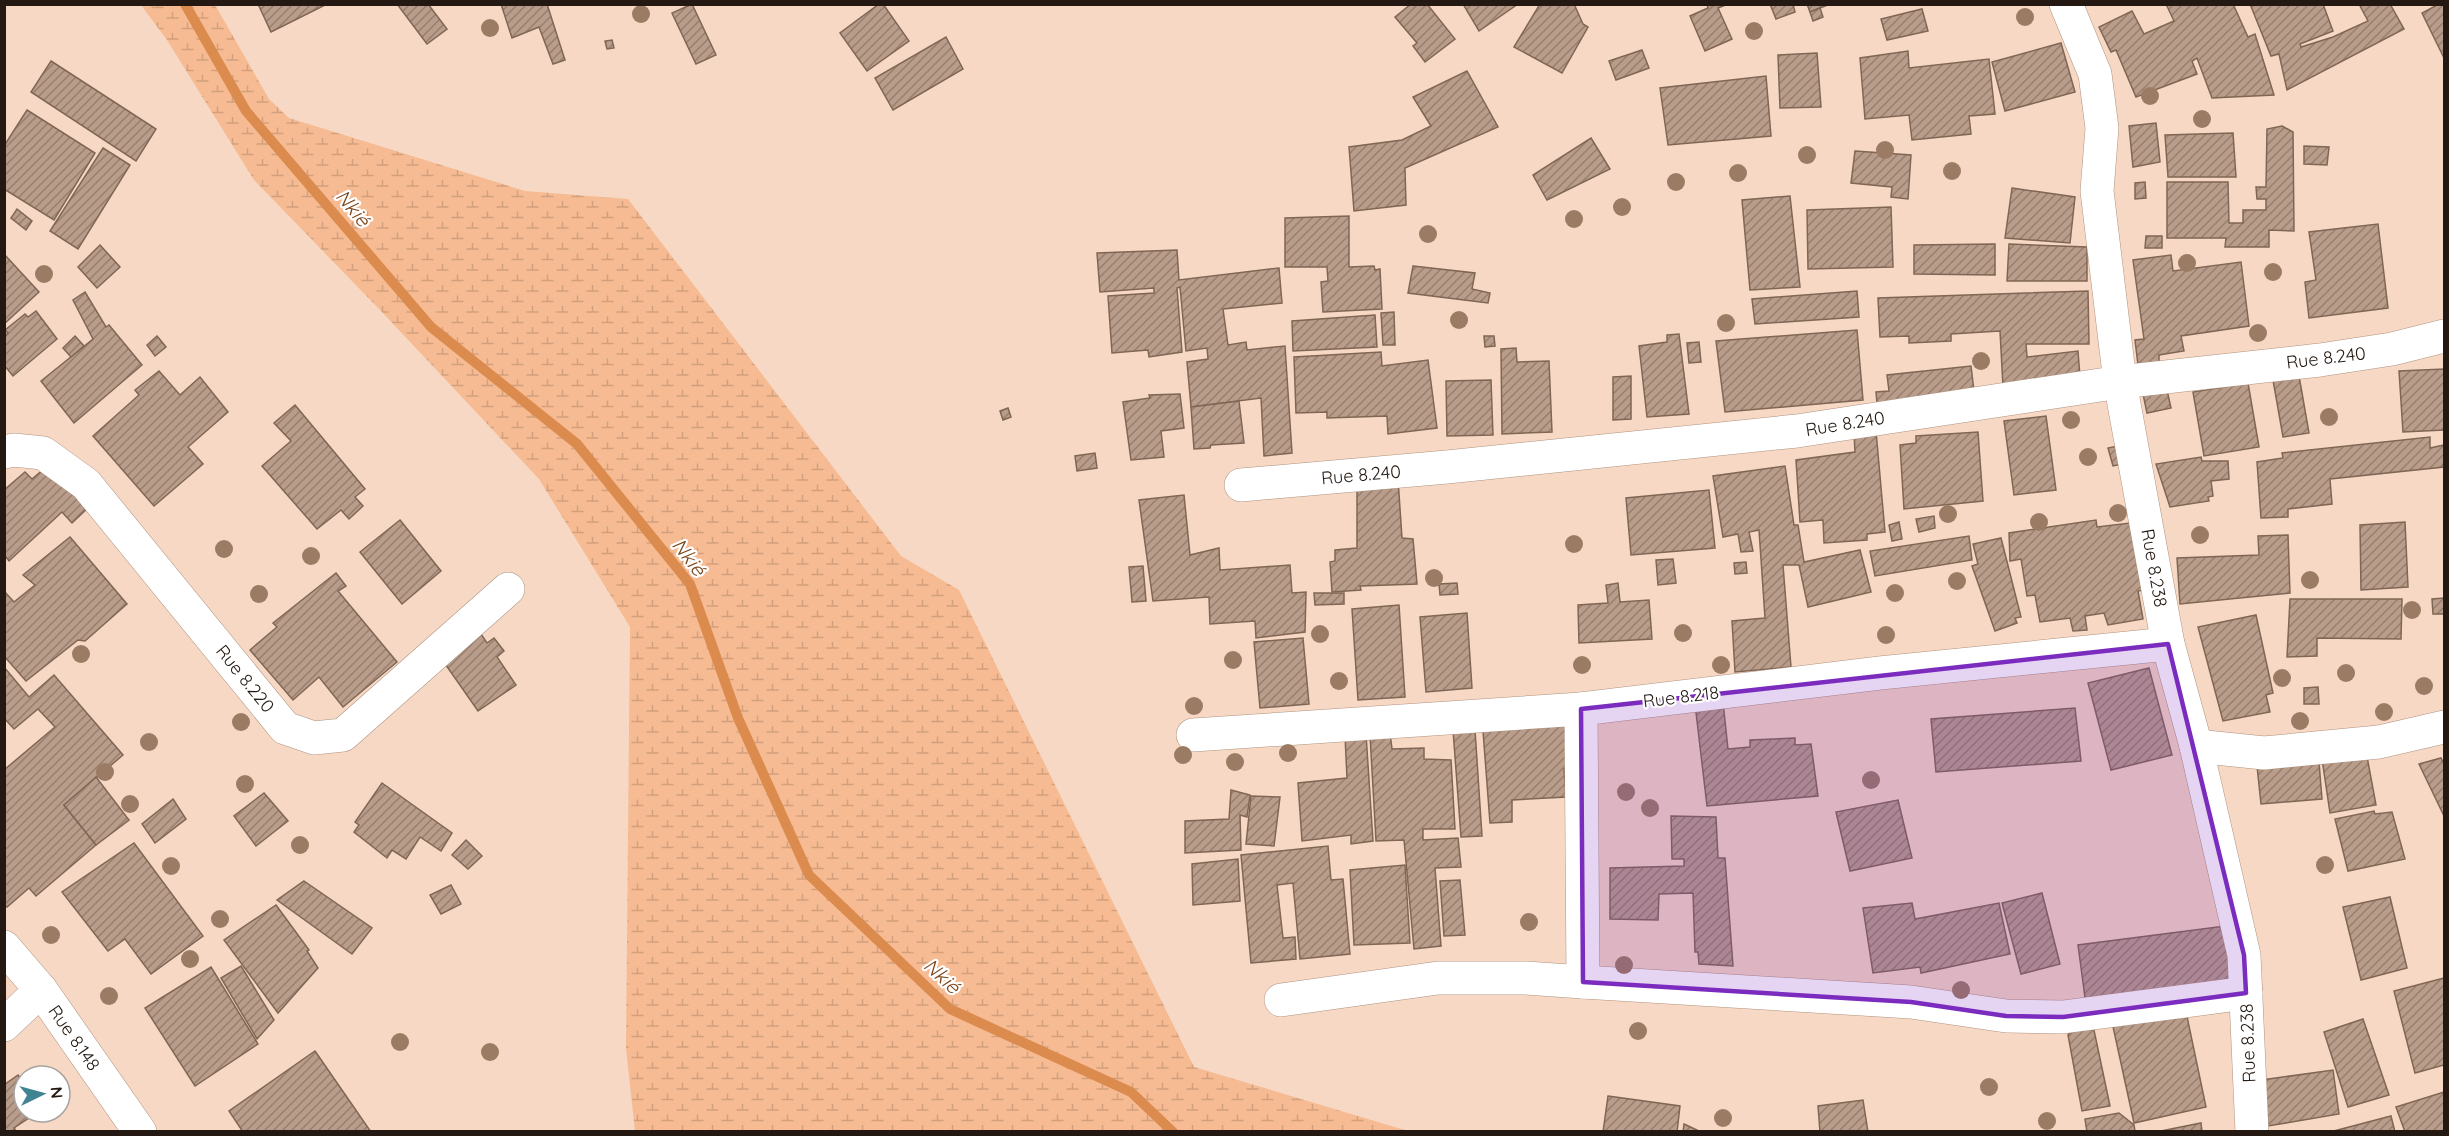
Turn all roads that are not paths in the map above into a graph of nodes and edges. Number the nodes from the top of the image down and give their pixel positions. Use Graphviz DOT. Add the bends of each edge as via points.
graph roads {
  1 [pos="2066,4"];
  2 [pos="2445,336"];
  3 [pos="2120,382"];
  4 [pos="4,452"];
  5 [pos="1241,485"];
  6 [pos="508,590"];
  7 [pos="2168,644"];
  8 [pos="1581,709"];
  9 [pos="2445,727"];
  10 [pos="1193,735"];
  11 [pos="2196,746"];
  12 [pos="4,947"];
  13 [pos="1582,982"];
  14 [pos="41,990"];
  15 [pos="2246,993"];
  16 [pos="1281,1000"];
  17 [pos="4,1025"];
  18 [pos="140,1131"];
  19 [pos="2252,1131"];
  1 -- 3 [label="street, Rue 8.238" via="2095,74 2102,128 2097,190"];
  2 -- 3 [label="street, Rue 8.240" via="2320,360"];
  3 -- 5 [label="street, Rue 8.240" via="1797,431"];
  3 -- 7 [label="street, Rue 8.238"];
  4 -- 6 [label="street, Rue 8.220" via="43,453 86,484 285,728 314,738 343,735"];
  7 -- 8 [label="street, Rue 8.218"];
  7 -- 11 [label="street, Rue 8.238"];
  8 -- 10 [label="street, Rue 8.218"];
  8 -- 13 [label="street"];
  9 -- 11 [label="street" via="2379,741 2264,753"];
  11 -- 15 [label="street, Rue 8.238" via="2244,955"];
  12 -- 14 [label="street, Rue 8.148"];
  13 -- 15 [label="street" via="1911,1002 2006,1016 2051,1017"];
  13 -- 16 [label="street" via="1438,978"];
  14 -- 17 [label="street"];
  14 -- 18 [label="street, Rue 8.148"];
  15 -- 19 [label="street, Rue 8.238"];
}
